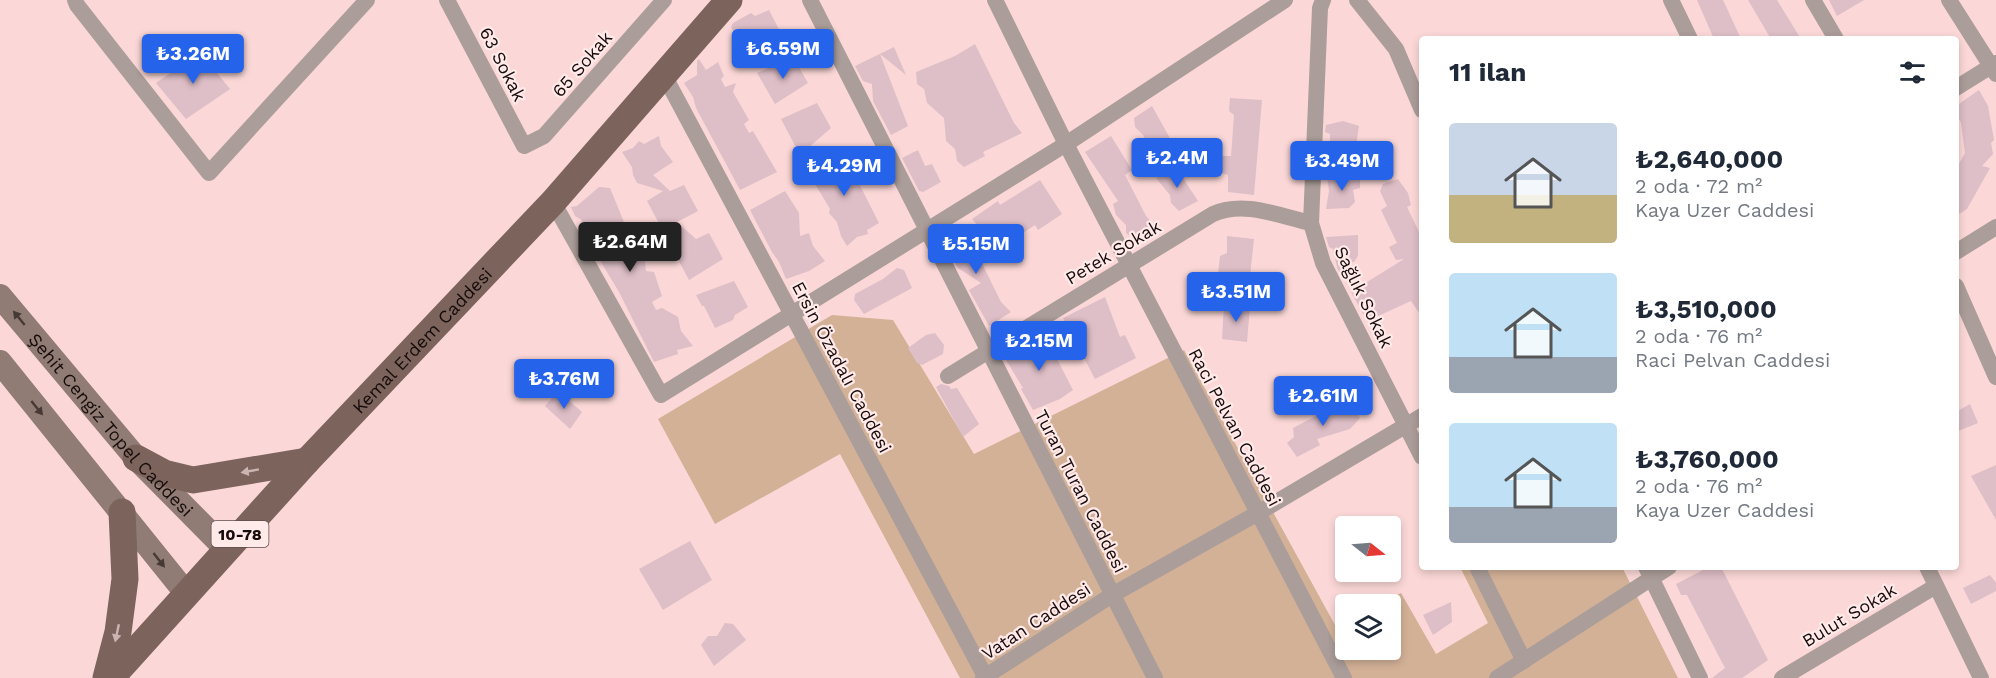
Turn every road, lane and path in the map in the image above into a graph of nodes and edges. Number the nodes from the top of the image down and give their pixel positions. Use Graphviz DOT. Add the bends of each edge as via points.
graph roads {
  1 [pos="367,0"];
  2 [pos="447,0"];
  3 [pos="664,0"];
  4 [pos="729,0"];
  5 [pos="810,0"];
  6 [pos="995,0"];
  7 [pos="1285,0"];
  8 [pos="1323,0"];
  9 [pos="1357,0"];
  10 [pos="1671,0"];
  11 [pos="1813,0"];
  12 [pos="1949,0"];
  13 [pos="78,2"];
  14 [pos="1689,36"];
  15 [pos="1834,36"];
  16 [pos="1994,68"];
  17 [pos="664,75"];
  18 [pos="1959,86"];
  19 [pos="1419,103"];
  20 [pos="1066,144"];
  21 [pos="524,147"];
  22 [pos="553,202"];
  23 [pos="1311,223"];
  24 [pos="1996,227"];
  25 [pos="926,231"];
  26 [pos="1959,250"];
  27 [pos="1129,266"];
  28 [pos="1959,293"];
  29 [pos="0,296"];
  30 [pos="792,315"];
  31 [pos="988,352"];
  32 [pos="0,362"];
  33 [pos="948,376"];
  34 [pos="1996,378"];
  35 [pos="1419,418"];
  36 [pos="1406,425"];
  37 [pos="1419,451"];
  38 [pos="136,458"];
  39 [pos="307,461"];
  40 [pos="122,512"];
  41 [pos="1258,513"];
  42 [pos="226,549"];
  43 [pos="1478,570"];
  44 [pos="1928,570"];
  45 [pos="1648,572"];
  46 [pos="1936,586"];
  47 [pos="186,593"];
  48 [pos="1112,595"];
  49 [pos="1524,661"];
  50 [pos="106,678"];
  51 [pos="111,678"];
  52 [pos="985,678"];
  53 [pos="1155,678"];
  54 [pos="1344,678"];
  55 [pos="1497,678"];
  56 [pos="1700,678"];
  57 [pos="1782,678"];
  58 [pos="1981,678"];
  1 -- 13 [label="street" via="209,172"];
  2 -- 21 [label="street, 63 Sokak"];
  3 -- 21 [label="street, 65 Sokak" via="544,136"];
  4 -- 17 [label="main road, Kemal Erdem Caddesi / 10-78"];
  5 -- 25 [label="street, Turan Turan Caddesi"];
  6 -- 20 [label="street, Raci Pelvan Caddesi"];
  7 -- 20 [label="street"];
  8 -- 23 [label="street, Sağlık Sokak"];
  9 -- 19 [label="street" via="1396,49"];
  10 -- 14 [label="street"];
  11 -- 15 [label="street"];
  12 -- 16 [label="street"];
  16 -- 18 [label="street"];
  17 -- 22 [label="main road, Kemal Erdem Caddesi / 10-78"];
  17 -- 30 [label="street, Ersin Özadalı Caddesi"];
  20 -- 25 [label="street"];
  20 -- 27 [label="street, Raci Pelvan Caddesi"];
  22 -- 30 [label="street" via="661,395"];
  22 -- 39 [label="main road, Kemal Erdem Caddesi / 10-78"];
  23 -- 27 [label="street, Petek Sokak" via="1248,208 1226,209"];
  23 -- 36 [label="street, Sağlık Sokak" via="1323,263"];
  24 -- 26 [label="street"];
  25 -- 30 [label="street"];
  25 -- 31 [label="street, Turan Turan Caddesi"];
  27 -- 31 [label="street, Petek Sokak"];
  27 -- 41 [label="street, Raci Pelvan Caddesi"];
  28 -- 34 [label="street"];
  38 -- 29 [label="main road, Şehit Cengiz Topel Caddesi, one-way"];
  30 -- 52 [label="street, Ersin Özadalı Caddesi"];
  31 -- 33 [label="street, Petek Sokak"];
  31 -- 48 [label="street, Turan Turan Caddesi"];
  32 -- 40 [label="main road, one-way"];
  35 -- 36 [label="street, Vatan Caddesi"];
  36 -- 37 [label="street, Sağlık Sokak"];
  36 -- 41 [label="street, Vatan Caddesi"];
  39 -- 38 [label="main road, one-way" via="193,480 164,473"];
  38 -- 42 [label="main road, Şehit Cengiz Topel Caddesi"];
  39 -- 42 [label="main road, Kemal Erdem Caddesi / 10-78"];
  40 -- 47 [label="main road, one-way"];
  40 -- 50 [label="main road, one-way" via="125,579 118,632"];
  41 -- 48 [label="street, Vatan Caddesi"];
  41 -- 54 [label="street, Raci Pelvan Caddesi"];
  42 -- 47 [label="main road, Kemal Erdem Caddesi / 10-78"];
  43 -- 49 [label="street"];
  44 -- 46 [label="street"];
  45 -- 49 [label="street"];
  45 -- 56 [label="street"];
  46 -- 57 [label="street, Bulut Sokak"];
  46 -- 58 [label="street"];
  47 -- 51 [label="main road, Kemal Erdem Caddesi / 10-78"];
  48 -- 52 [label="street, Vatan Caddesi"];
  48 -- 53 [label="street, Turan Turan Caddesi"];
  49 -- 55 [label="street"];
}
